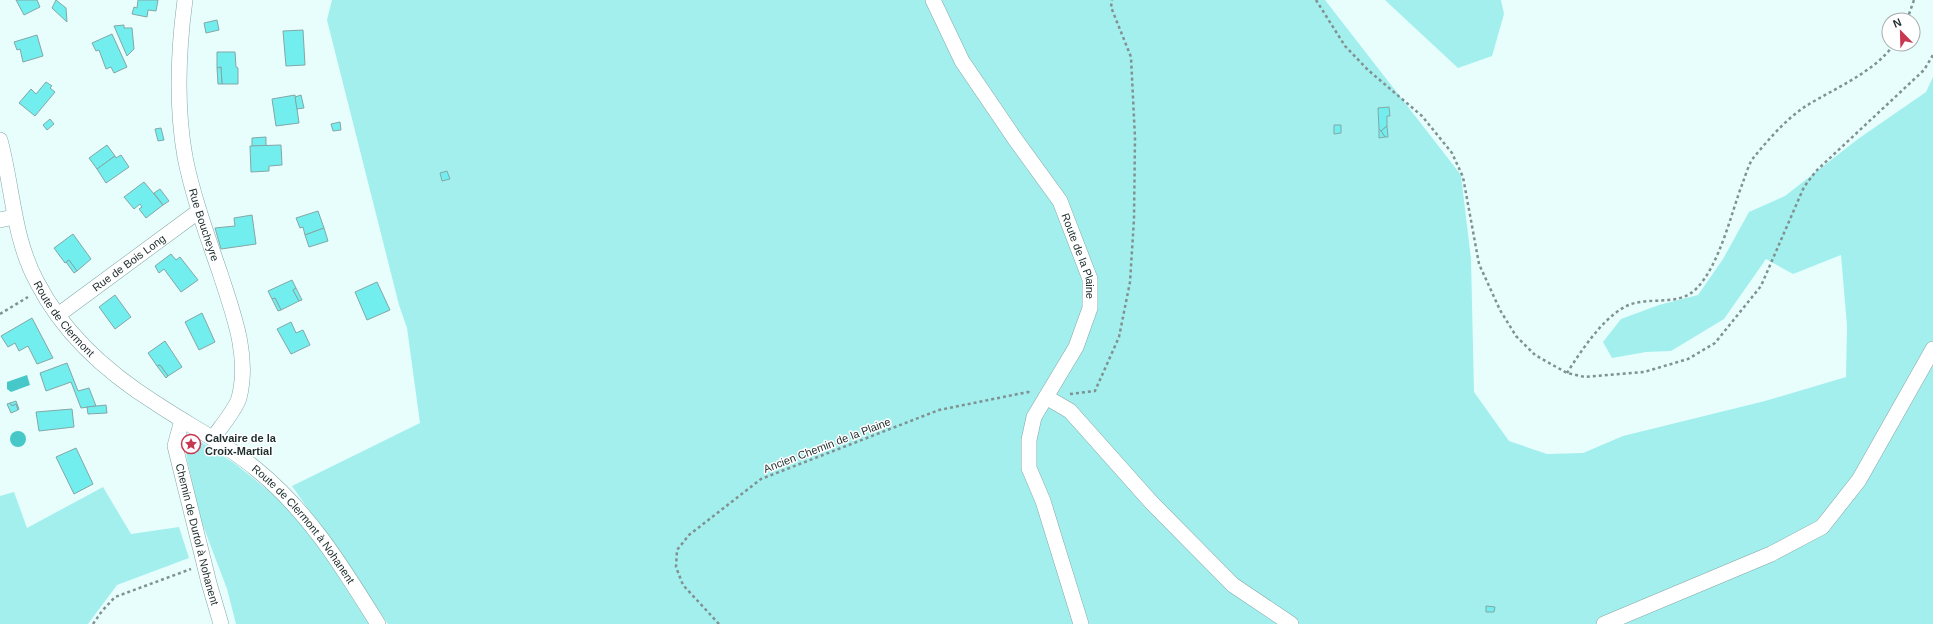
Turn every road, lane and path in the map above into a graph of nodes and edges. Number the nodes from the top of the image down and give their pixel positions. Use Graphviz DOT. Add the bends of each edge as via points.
graph roads {
  1 [pos="185,0"];
  2 [pos="933,0"];
  3 [pos="1112,0"];
  4 [pos="1316,0"];
  5 [pos="1914,0"];
  6 [pos="1910,12"];
  7 [pos="1889,52"];
  8 [pos="1933,55"];
  9 [pos="0,140"];
  10 [pos="199,212"];
  11 [pos="7,218"];
  12 [pos="40,288"];
  13 [pos="0,314"];
  14 [pos="58,315"];
  15 [pos="1933,349"];
  16 [pos="1568,374"];
  17 [pos="1046,397"];
  18 [pos="182,420"];
  19 [pos="213,438"];
  20 [pos="204,564"];
  21 [pos="93,624"];
  22 [pos="222,624"];
  23 [pos="378,624"];
  24 [pos="719,624"];
  25 [pos="1081,624"];
  26 [pos="1291,624"];
  27 [pos="1604,624"];
  1 -- 10 [label="street, Rue Boucheyre" via="178,90 185,157"];
  2 -- 17 [label="street, Route de la Plaine" via="962,61 1014,139 1060,201 1090,279 1090,308 1076,347"];
  3 -- 17 [label="path" via="1111,7 1131,57 1135,138 1130,282 1119,337 1095,391"];
  4 -- 16 [label="path" via="1345,46 1368,70 1422,116 1452,154 1463,177 1479,264 1500,310 1516,336 1535,355"];
  5 -- 6 [label="path"];
  7 -- 16 [label="path" via="1852,80 1805,107 1773,134 1752,158 1709,271 1695,290 1677,300 1634,303 1621,310 1582,347"];
  8 -- 16 [label="path" via="1924,70 1816,171 1804,187 1761,286 1715,343 1688,359 1644,372 1585,377"];
  9 -- 11 [label="street, Route de Clermont"];
  10 -- 14 [label="street, Rue de Bois Long"];
  10 -- 19 [label="street, Rue Boucheyre" via="241,345 242,381 239,399"];
  11 -- 12 [label="street, Route de Clermont"];
  12 -- 13 [label="path"];
  12 -- 14 [label="street, Route de Clermont"];
  14 -- 18 [label="street, Route de Clermont" via="86,348 106,366 144,396"];
  15 -- 27 [label="street" via="1859,480 1822,527 1771,554"];
  17 -- 24 [label="path, Ancien Chemin de la Plaine" via="1028,392 939,410 761,479 689,535 677,550 676,567 683,585"];
  17 -- 25 [label="street, Route de la Plaine" via="1034,417 1029,440 1029,468 1043,501"];
  17 -- 26 [label="street" via="1070,411 1151,502 1233,584"];
  18 -- 19 [label="street, Route de Clermont"];
  18 -- 20 [label="street, Chemin de Durtol à Nohanent" via="175,446"];
  19 -- 23 [label="street, Route de Clermont à Nohanent" via="271,481 310,521"];
  20 -- 21 [label="path" via="115,597"];
  20 -- 22 [label="street, Chemin de Durtol à Nohanent"];
}
